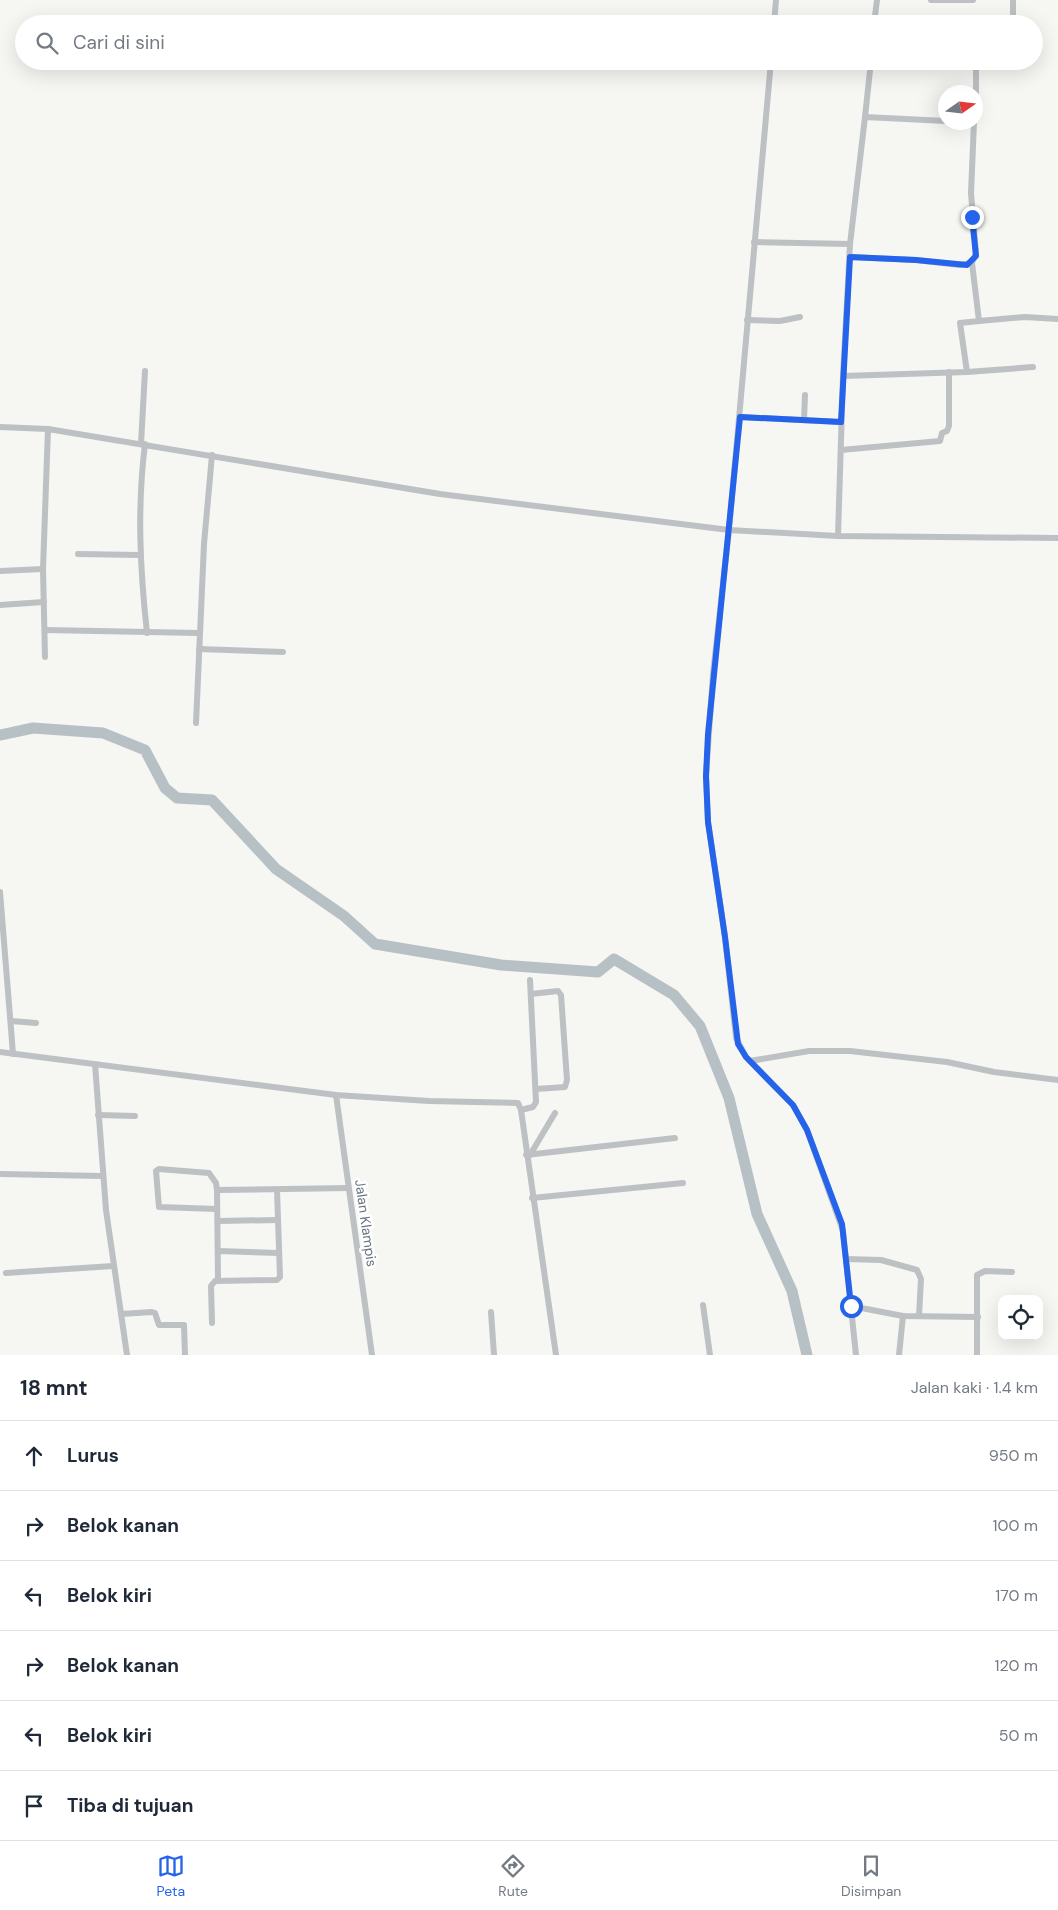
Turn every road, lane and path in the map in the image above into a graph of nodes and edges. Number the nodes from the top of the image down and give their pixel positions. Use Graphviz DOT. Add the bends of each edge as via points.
graph roads {
  1 [pos="776,0"];
  2 [pos="877,0"];
  3 [pos="931,0"];
  4 [pos="957,0"];
  5 [pos="973,0"];
  6 [pos="1013,0"];
  7 [pos="775,15"];
  8 [pos="875,15"];
  9 [pos="1013,15"];
  10 [pos="769,70"];
  11 [pos="870,70"];
  12 [pos="976,70"];
  13 [pos="976,85"];
  14 [pos="865,117"];
  15 [pos="938,121"];
  16 [pos="974,130"];
  17 [pos="754,242"];
  18 [pos="850,244"];
  19 [pos="850,257"];
  20 [pos="972,263"];
  21 [pos="800,317"];
  22 [pos="1058,319"];
  23 [pos="747,320"];
  24 [pos="979,321"];
  25 [pos="1033,367"];
  26 [pos="145,371"];
  27 [pos="949,372"];
  28 [pos="967,372"];
  29 [pos="843,376"];
  30 [pos="804,395"];
  31 [pos="740,417"];
  32 [pos="804,420"];
  33 [pos="841,422"];
  34 [pos="0,426"];
  35 [pos="48,429"];
  36 [pos="143,444"];
  37 [pos="841,450"];
  38 [pos="212,455"];
  39 [pos="729,530"];
  40 [pos="838,536"];
  41 [pos="1058,538"];
  42 [pos="78,554"];
  43 [pos="139,555"];
  44 [pos="43,569"];
  45 [pos="0,571"];
  46 [pos="44,602"];
  47 [pos="0,605"];
  48 [pos="45,630"];
  49 [pos="147,632"];
  50 [pos="199,633"];
  51 [pos="199,649"];
  52 [pos="283,652"];
  53 [pos="45,657"];
  54 [pos="196,722"];
  55 [pos="0,892"];
  56 [pos="530,980"];
  57 [pos="531,994"];
  58 [pos="12,1021"];
  59 [pos="36,1023"];
  60 [pos="0,1052"];
  61 [pos="13,1054"];
  62 [pos="750,1061"];
  63 [pos="95,1064"];
  64 [pos="1058,1080"];
  65 [pos="536,1089"];
  66 [pos="336,1095"];
  67 [pos="521,1110"];
  68 [pos="555,1113"];
  69 [pos="98,1115"];
  70 [pos="135,1116"];
  71 [pos="675,1138"];
  72 [pos="528,1155"];
  73 [pos="0,1174"];
  74 [pos="102,1176"];
  75 [pos="683,1184"];
  76 [pos="348,1188"];
  77 [pos="217,1190"];
  78 [pos="277,1190"];
  79 [pos="532,1198"];
  80 [pos="217,1209"];
  81 [pos="278,1220"];
  82 [pos="218,1221"];
  83 [pos="218,1251"];
  84 [pos="278,1253"];
  85 [pos="846,1259"];
  86 [pos="113,1266"];
  87 [pos="1012,1272"];
  88 [pos="6,1273"];
  89 [pos="218,1280"];
  90 [pos="703,1305"];
  91 [pos="851,1306"];
  92 [pos="491,1312"];
  93 [pos="121,1314"];
  94 [pos="903,1316"];
  95 [pos="920,1316"];
  96 [pos="978,1317"];
  97 [pos="212,1324"];
  98 [pos="127,1355"];
  99 [pos="185,1355"];
  100 [pos="372,1355"];
  101 [pos="494,1355"];
  102 [pos="556,1355"];
  103 [pos="710,1355"];
  104 [pos="856,1355"];
  105 [pos="899,1355"];
  106 [pos="977,1355"];
  1 -- 7 [label="street"];
  2 -- 8 [label="street"];
  3 -- 4 [label="street"];
  4 -- 5 [label="street"];
  6 -- 9 [label="street"];
  10 -- 17 [label="street"];
  11 -- 14 [label="street"];
  12 -- 13 [label="street"];
  14 -- 15 [label="street"];
  14 -- 18 [label="street"];
  16 -- 20 [label="street" via="971,193 976,253"];
  17 -- 18 [label="street"];
  17 -- 23 [label="street"];
  18 -- 19 [label="street"];
  19 -- 20 [label="street" via="959,265"];
  19 -- 29 [label="street"];
  20 -- 24 [label="street"];
  21 -- 23 [label="street" via="780,321"];
  22 -- 24 [label="street" via="1025,317"];
  23 -- 31 [label="street"];
  24 -- 28 [label="street" via="960,323"];
  25 -- 28 [label="street"];
  26 -- 36 [label="street"];
  27 -- 28 [label="street"];
  27 -- 29 [label="street"];
  27 -- 37 [label="street" via="950,426 942,432 940,440"];
  29 -- 33 [label="street"];
  30 -- 32 [label="street"];
  31 -- 32 [label="street"];
  31 -- 39 [label="street"];
  32 -- 33 [label="street"];
  33 -- 37 [label="street"];
  34 -- 35 [label="street"];
  35 -- 36 [label="street"];
  35 -- 44 [label="street"];
  36 -- 38 [label="street"];
  36 -- 43 [label="street"];
  37 -- 40 [label="street"];
  38 -- 39 [label="street" via="440,494"];
  38 -- 50 [label="street"];
  39 -- 40 [label="street"];
  39 -- 62 [label="street" via="713,674 707,805 736,1038"];
  40 -- 41 [label="street"];
  42 -- 43 [label="street"];
  43 -- 49 [label="street"];
  44 -- 45 [label="street"];
  44 -- 46 [label="street"];
  46 -- 47 [label="street"];
  46 -- 48 [label="street"];
  48 -- 49 [label="street"];
  48 -- 53 [label="street"];
  49 -- 50 [label="street"];
  50 -- 51 [label="street"];
  51 -- 52 [label="street"];
  51 -- 54 [label="street"];
  55 -- 58 [label="street"];
  56 -- 57 [label="street"];
  57 -- 65 [label="street"];
  57 -- 65 [label="street" via="561,993 567,1080 565,1087"];
  58 -- 59 [label="street"];
  58 -- 61 [label="street"];
  60 -- 61 [label="street"];
  61 -- 63 [label="street"];
  62 -- 64 [label="street" via="802,1052 850,1051"];
  62 -- 85 [label="street" via="793,1105 807,1130 842,1224"];
  63 -- 66 [label="street"];
  63 -- 69 [label="street"];
  65 -- 67 [label="street" via="534,1106"];
  66 -- 67 [label="street" via="441,1102 515,1102"];
  66 -- 76 [label="street, Jalan Klampis"];
  67 -- 72 [label="street"];
  68 -- 72 [label="street"];
  69 -- 70 [label="street"];
  69 -- 74 [label="street"];
  71 -- 72 [label="street"];
  72 -- 79 [label="street"];
  73 -- 74 [label="street"];
  74 -- 86 [label="street"];
  75 -- 79 [label="street"];
  76 -- 78 [label="street"];
  76 -- 100 [label="street, Jalan Klampis"];
  77 -- 78 [label="street"];
  77 -- 80 [label="street"];
  77 -- 80 [label="street" via="216,1182 208,1173 159,1169 155,1173 159,1207"];
  78 -- 81 [label="street"];
  79 -- 102 [label="street"];
  80 -- 82 [label="street"];
  81 -- 82 [label="street"];
  81 -- 84 [label="street"];
  82 -- 83 [label="street"];
  83 -- 84 [label="street"];
  83 -- 89 [label="street"];
  84 -- 89 [label="street" via="279,1279"];
  85 -- 91 [label="street"];
  85 -- 95 [label="street" via="881,1260 917,1270 921,1279"];
  86 -- 88 [label="street"];
  86 -- 93 [label="street"];
  87 -- 96 [label="street" via="985,1271 977,1275"];
  89 -- 97 [label="street" via="212,1286"];
  90 -- 103 [label="street"];
  91 -- 94 [label="street"];
  91 -- 104 [label="street"];
  92 -- 101 [label="street"];
  93 -- 98 [label="street"];
  93 -- 99 [label="street" via="152,1312 159,1326 184,1325"];
  94 -- 95 [label="street"];
  94 -- 105 [label="street"];
  95 -- 96 [label="street"];
  96 -- 106 [label="street"];
}
